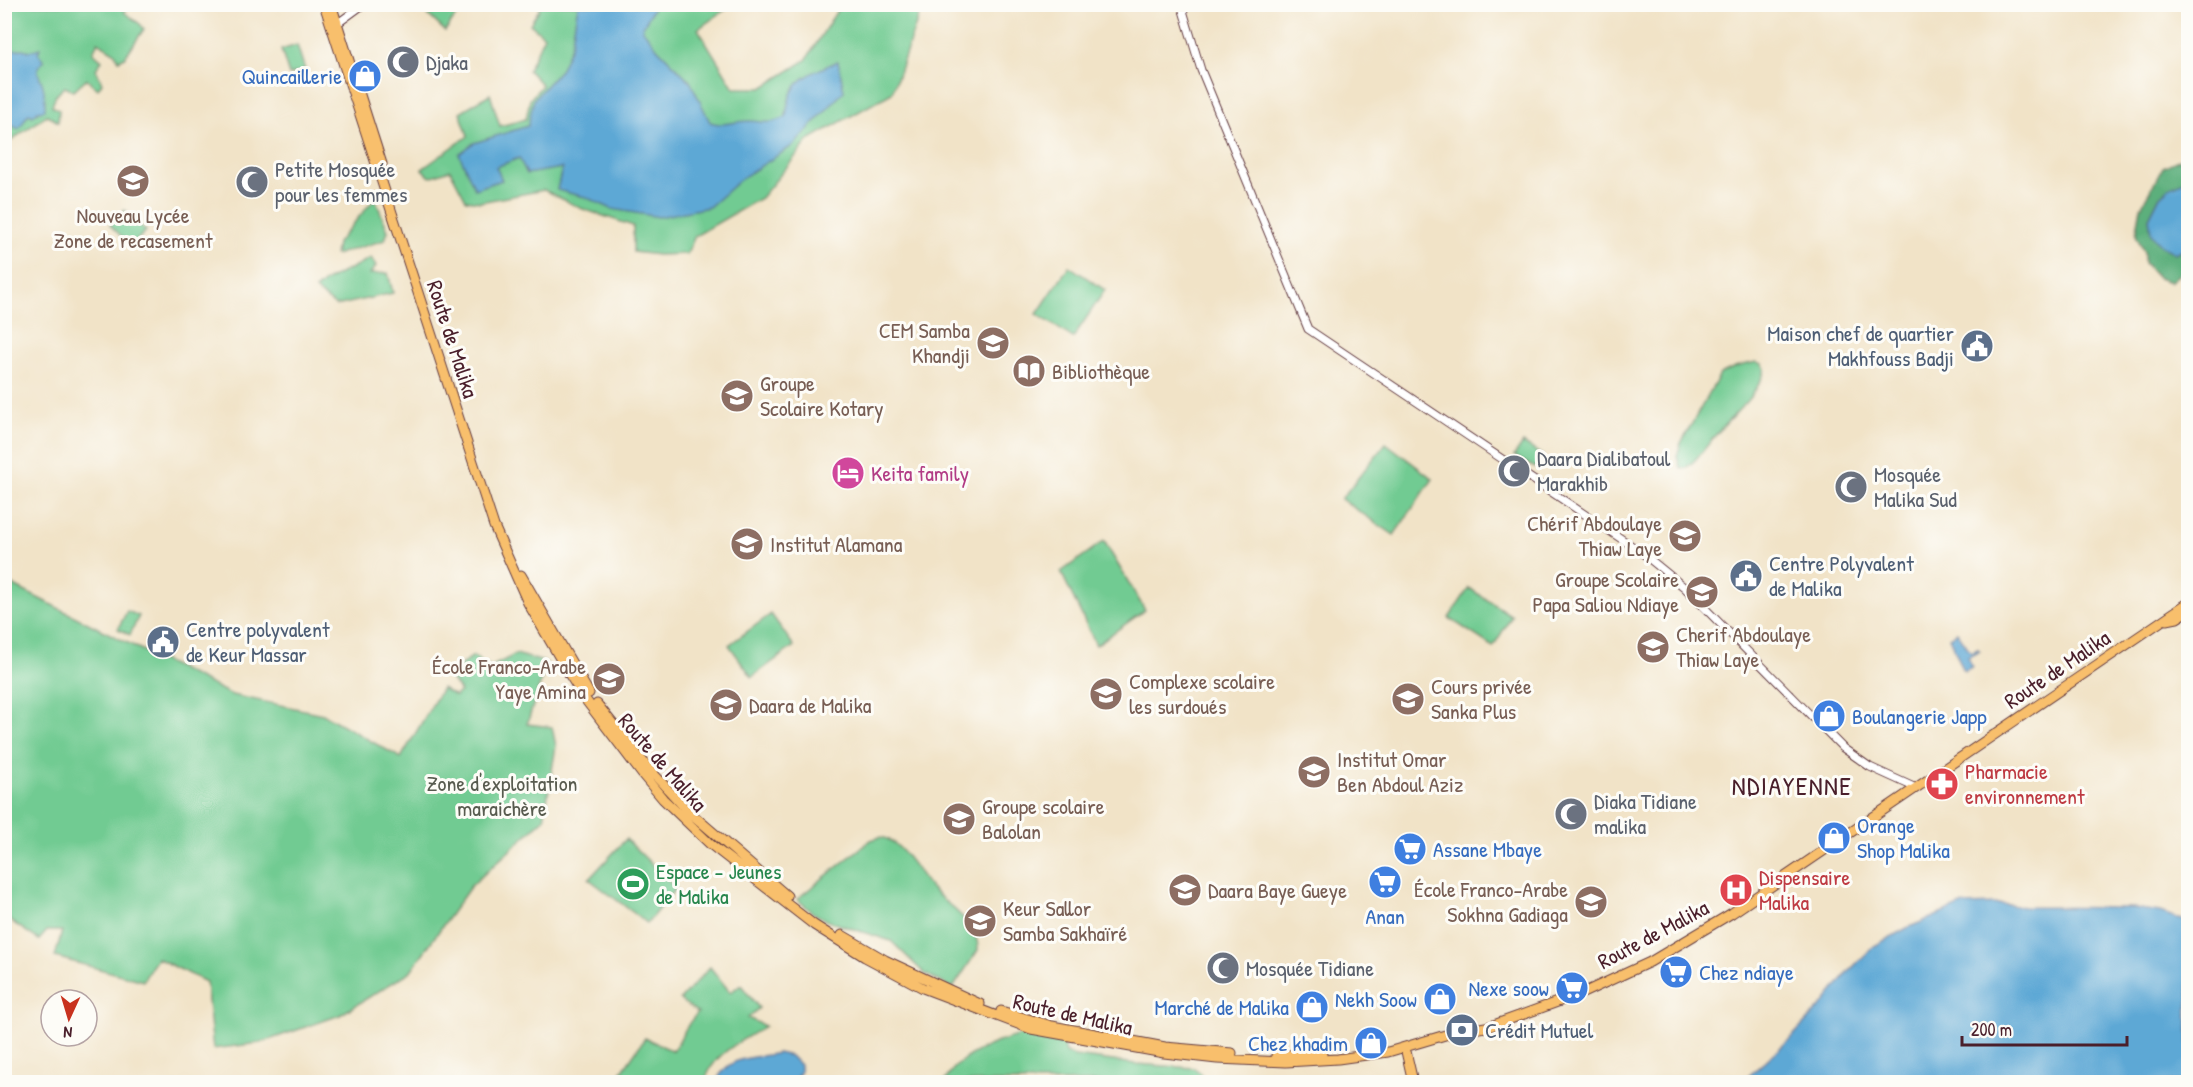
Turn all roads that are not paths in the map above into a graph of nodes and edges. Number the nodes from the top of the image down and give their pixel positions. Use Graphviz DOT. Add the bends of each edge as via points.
graph roads {
  1 [pos="324,4"];
  2 [pos="331,4"];
  3 [pos="364,4"];
  4 [pos="1181,4"];
  5 [pos="334,26"];
  6 [pos="2188,603"];
  7 [pos="2188,611"];
  8 [pos="2162,621"];
  9 [pos="1916,788"];
  10 [pos="1405,1047"];
  11 [pos="1413,1083"];
  1 -- 5 [label="main road, Route de Malika"];
  2 -- 5 [label="main road, Route de Malika"];
  3 -- 5 [label="street"];
  4 -- 9 [label="street" via="1201,70 1308,329 1647,557 1684,587 1843,748 1870,767"];
  5 -- 10 [label="main road, Route de Malika" via="483,497 517,579 585,699 656,791 702,837 804,918 865,957 923,988 1031,1029 1216,1059 1338,1059"];
  6 -- 8 [label="main road, Route de Malika"];
  7 -- 8 [label="main road, Route de Malika"];
  8 -- 9 [label="main road, Route de Malika"];
  9 -- 10 [label="main road, Route de Malika" via="1732,913 1650,962 1585,992 1491,1026"];
  10 -- 11 [label="main road"];
}
